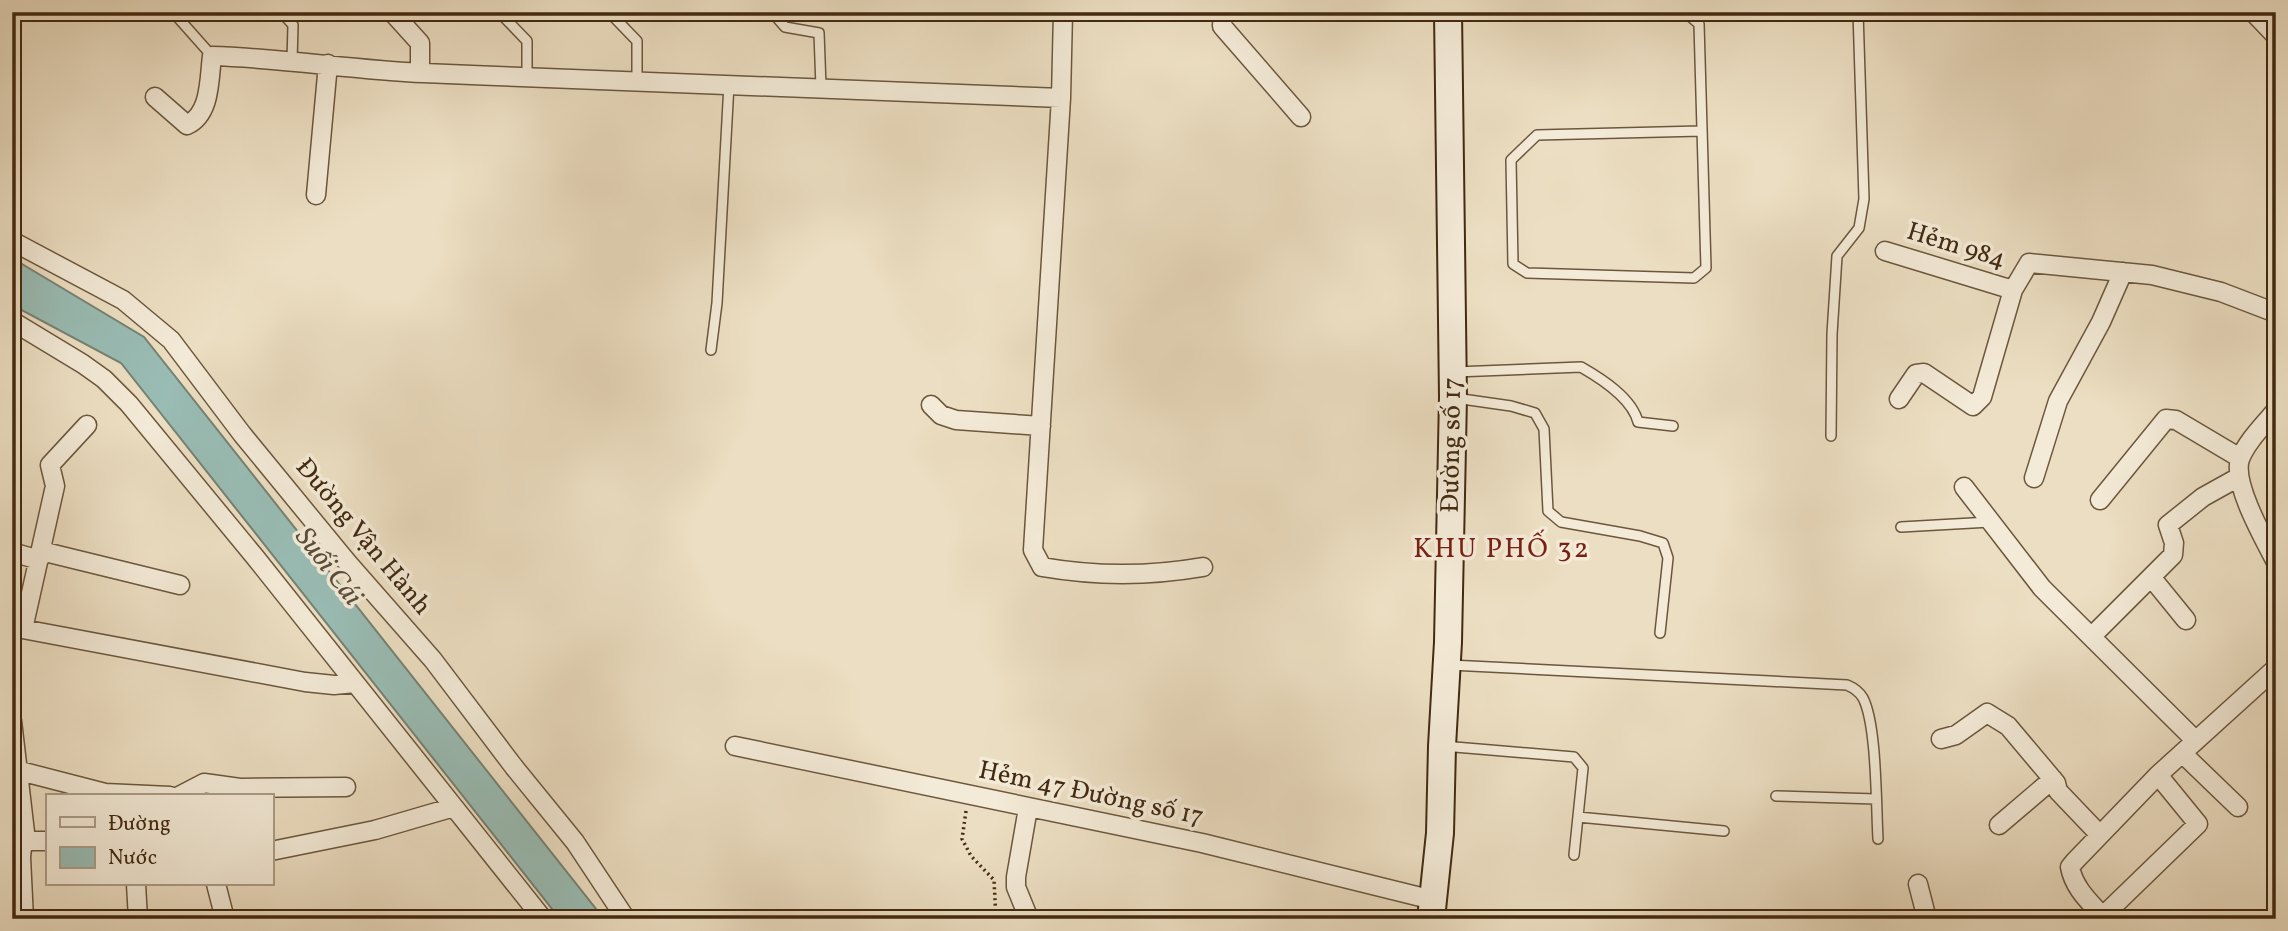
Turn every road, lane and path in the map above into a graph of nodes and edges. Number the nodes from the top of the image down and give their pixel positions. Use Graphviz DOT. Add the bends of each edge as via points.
graph roads {
  1 [pos="173,12"];
  2 [pos="281,12"];
  3 [pos="392,12"];
  4 [pos="499,12"];
  5 [pos="610,12"];
  6 [pos="772,12"];
  7 [pos="1063,12"];
  8 [pos="1223,12"];
  9 [pos="1448,12"];
  10 [pos="1685,12"];
  11 [pos="1858,12"];
  12 [pos="2253,12"];
  13 [pos="2276,36"];
  14 [pos="212,56"];
  15 [pos="292,61"];
  16 [pos="328,64"];
  17 [pos="420,73"];
  18 [pos="527,76"];
  19 [pos="638,81"];
  20 [pos="729,84"];
  21 [pos="821,87"];
  22 [pos="155,97"];
  23 [pos="1061,98"];
  24 [pos="1301,117"];
  25 [pos="1701,131"];
  26 [pos="316,195"];
  27 [pos="12,241"];
  28 [pos="1885,251"];
  29 [pos="2123,272"];
  30 [pos="2012,290"];
  31 [pos="2276,313"];
  32 [pos="12,321"];
  33 [pos="710,350"];
  34 [pos="1453,385"];
  35 [pos="1899,400"];
  36 [pos="931,405"];
  37 [pos="2276,410"];
  38 [pos="87,425"];
  39 [pos="1041,426"];
  40 [pos="1673,426"];
  41 [pos="1831,436"];
  42 [pos="2240,467"];
  43 [pos="2034,478"];
  44 [pos="1964,487"];
  45 [pos="2100,500"];
  46 [pos="1992,522"];
  47 [pos="1900,527"];
  48 [pos="12,552"];
  49 [pos="40,555"];
  50 [pos="2276,562"];
  51 [pos="1203,567"];
  52 [pos="2151,577"];
  53 [pos="180,585"];
  54 [pos="2186,620"];
  55 [pos="18,628"];
  56 [pos="1660,633"];
  57 [pos="2092,636"];
  58 [pos="1446,665"];
  59 [pos="2276,668"];
  60 [pos="355,683"];
  61 [pos="12,721"];
  62 [pos="1941,739"];
  63 [pos="2195,740"];
  64 [pos="735,746"];
  65 [pos="1441,746"];
  66 [pos="2182,752"];
  67 [pos="20,771"];
  68 [pos="2158,775"];
  69 [pos="2053,779"];
  70 [pos="346,787"];
  71 [pos="127,794"];
  72 [pos="183,794"];
  73 [pos="969,796"];
  74 [pos="1776,796"];
  75 [pos="1875,799"];
  76 [pos="454,807"];
  77 [pos="2238,807"];
  78 [pos="1028,808"];
  79 [pos="1578,817"];
  80 [pos="1999,825"];
  81 [pos="1724,831"];
  82 [pos="2099,835"];
  83 [pos="19,839"];
  84 [pos="1878,839"];
  85 [pos="46,841"];
  86 [pos="273,851"];
  87 [pos="1574,855"];
  88 [pos="1918,884"];
  89 [pos="136,886"];
  90 [pos="217,886"];
  91 [pos="1432,909"];
  92 [pos="2104,917"];
  93 [pos="24,919"];
  94 [pos="138,919"];
  95 [pos="225,919"];
  96 [pos="543,919"];
  97 [pos="626,919"];
  98 [pos="996,919"];
  99 [pos="1029,919"];
  100 [pos="1927,919"];
  1 -- 14 [label="lane"];
  2 -- 15 [label="lane" via="293,25"];
  3 -- 17 [label="street" via="420,43"];
  4 -- 18 [label="lane" via="527,41"];
  5 -- 19 [label="lane" via="637,41"];
  6 -- 21 [label="lane" via="785,27 819,33"];
  7 -- 23 [label="street"];
  8 -- 24 [label="street" via="1222,26"];
  9 -- 34 [label="street, Đường số 17"];
  10 -- 25 [label="lane" via="1699,24"];
  11 -- 41 [label="lane" via="1864,199 1859,228 1837,256"];
  12 -- 13 [label="street"];
  14 -- 15 [label="street"];
  14 -- 22 [label="street" via="205,104 196,121 187,125"];
  15 -- 16 [label="street"];
  16 -- 17 [label="street"];
  16 -- 26 [label="street"];
  17 -- 18 [label="street"];
  18 -- 19 [label="street"];
  19 -- 20 [label="street"];
  20 -- 21 [label="street"];
  20 -- 33 [label="lane" via="717,313"];
  21 -- 23 [label="street"];
  23 -- 39 [label="street"];
  25 -- 25 [label="lane" via="1706,268 1694,278 1527,273 1513,264 1511,160 1537,135"];
  27 -- 97 [label="street, Đường Vận Hành" via="123,300 171,340 242,434 433,660 575,842"];
  28 -- 30 [label="street, Hẻm 984"];
  29 -- 30 [label="street" via="2029,262"];
  29 -- 31 [label="street" via="2221,292"];
  29 -- 43 [label="street" via="2058,401"];
  30 -- 35 [label="street" via="1982,397 1973,406 1924,373 1916,374"];
  32 -- 60 [label="street" via="83,364 129,404"];
  34 -- 40 [label="lane" via="1581,367 1635,410 1638,422"];
  34 -- 56 [label="lane" via="1535,413 1544,429 1548,511 1561,522 1663,543 1668,558"];
  34 -- 58 [label="street, Đường số 17"];
  36 -- 39 [label="street" via="956,421"];
  37 -- 42 [label="street" via="2248,444"];
  38 -- 49 [label="street" via="50,465 55,486"];
  39 -- 51 [label="street" via="1033,550 1042,567 1074,573 1174,572"];
  42 -- 45 [label="street" via="2176,420 2166,418"];
  42 -- 50 [label="street" via="2243,491"];
  42 -- 52 [label="street" via="2168,526 2174,543 2172,555"];
  44 -- 46 [label="street"];
  46 -- 47 [label="lane"];
  46 -- 57 [label="street" via="2042,588"];
  48 -- 49 [label="street"];
  49 -- 53 [label="street"];
  49 -- 55 [label="street"];
  52 -- 54 [label="street"];
  52 -- 57 [label="street"];
  55 -- 60 [label="street" via="305,682"];
  57 -- 63 [label="street"];
  58 -- 65 [label="street, Đường số 17"];
  58 -- 75 [label="lane" via="1847,685 1856,689 1868,711"];
  59 -- 63 [label="street"];
  60 -- 76 [label="street"];
  61 -- 67 [label="street"];
  62 -- 69 [label="street" via="1956,735 1987,713 2008,726"];
  63 -- 66 [label="street"];
  64 -- 73 [label="street, Hẻm 47 Đường số 17"];
  65 -- 79 [label="lane" via="1574,757 1583,768"];
  65 -- 91 [label="street, Đường số 17" via="1440,833"];
  66 -- 68 [label="street"];
  66 -- 77 [label="street"];
  67 -- 71 [label="street" via="105,793"];
  67 -- 83 [label="street"];
  68 -- 82 [label="street"];
  68 -- 92 [label="street" via="2198,824"];
  69 -- 80 [label="street"];
  69 -- 82 [label="street" via="2058,791"];
  70 -- 72 [label="street" via="240,788 204,783"];
  73 -- 78 [label="street, Hẻm 47 Đường số 17"];
  73 -- 98 [label="path" via="962,839 994,880"];
  74 -- 75 [label="lane"];
  75 -- 84 [label="lane"];
  76 -- 86 [label="street" via="375,830"];
  76 -- 96 [label="street"];
  78 -- 91 [label="street, Hẻm 47 Đường số 17" via="1202,843"];
  78 -- 99 [label="street" via="1016,887"];
  79 -- 81 [label="lane"];
  79 -- 87 [label="lane"];
  82 -- 92 [label="street" via="2070,867 2080,890"];
  83 -- 85 [label="street"];
  83 -- 93 [label="street"];
  88 -- 100 [label="street"];
  89 -- 94 [label="street"];
  90 -- 95 [label="street"];
}
